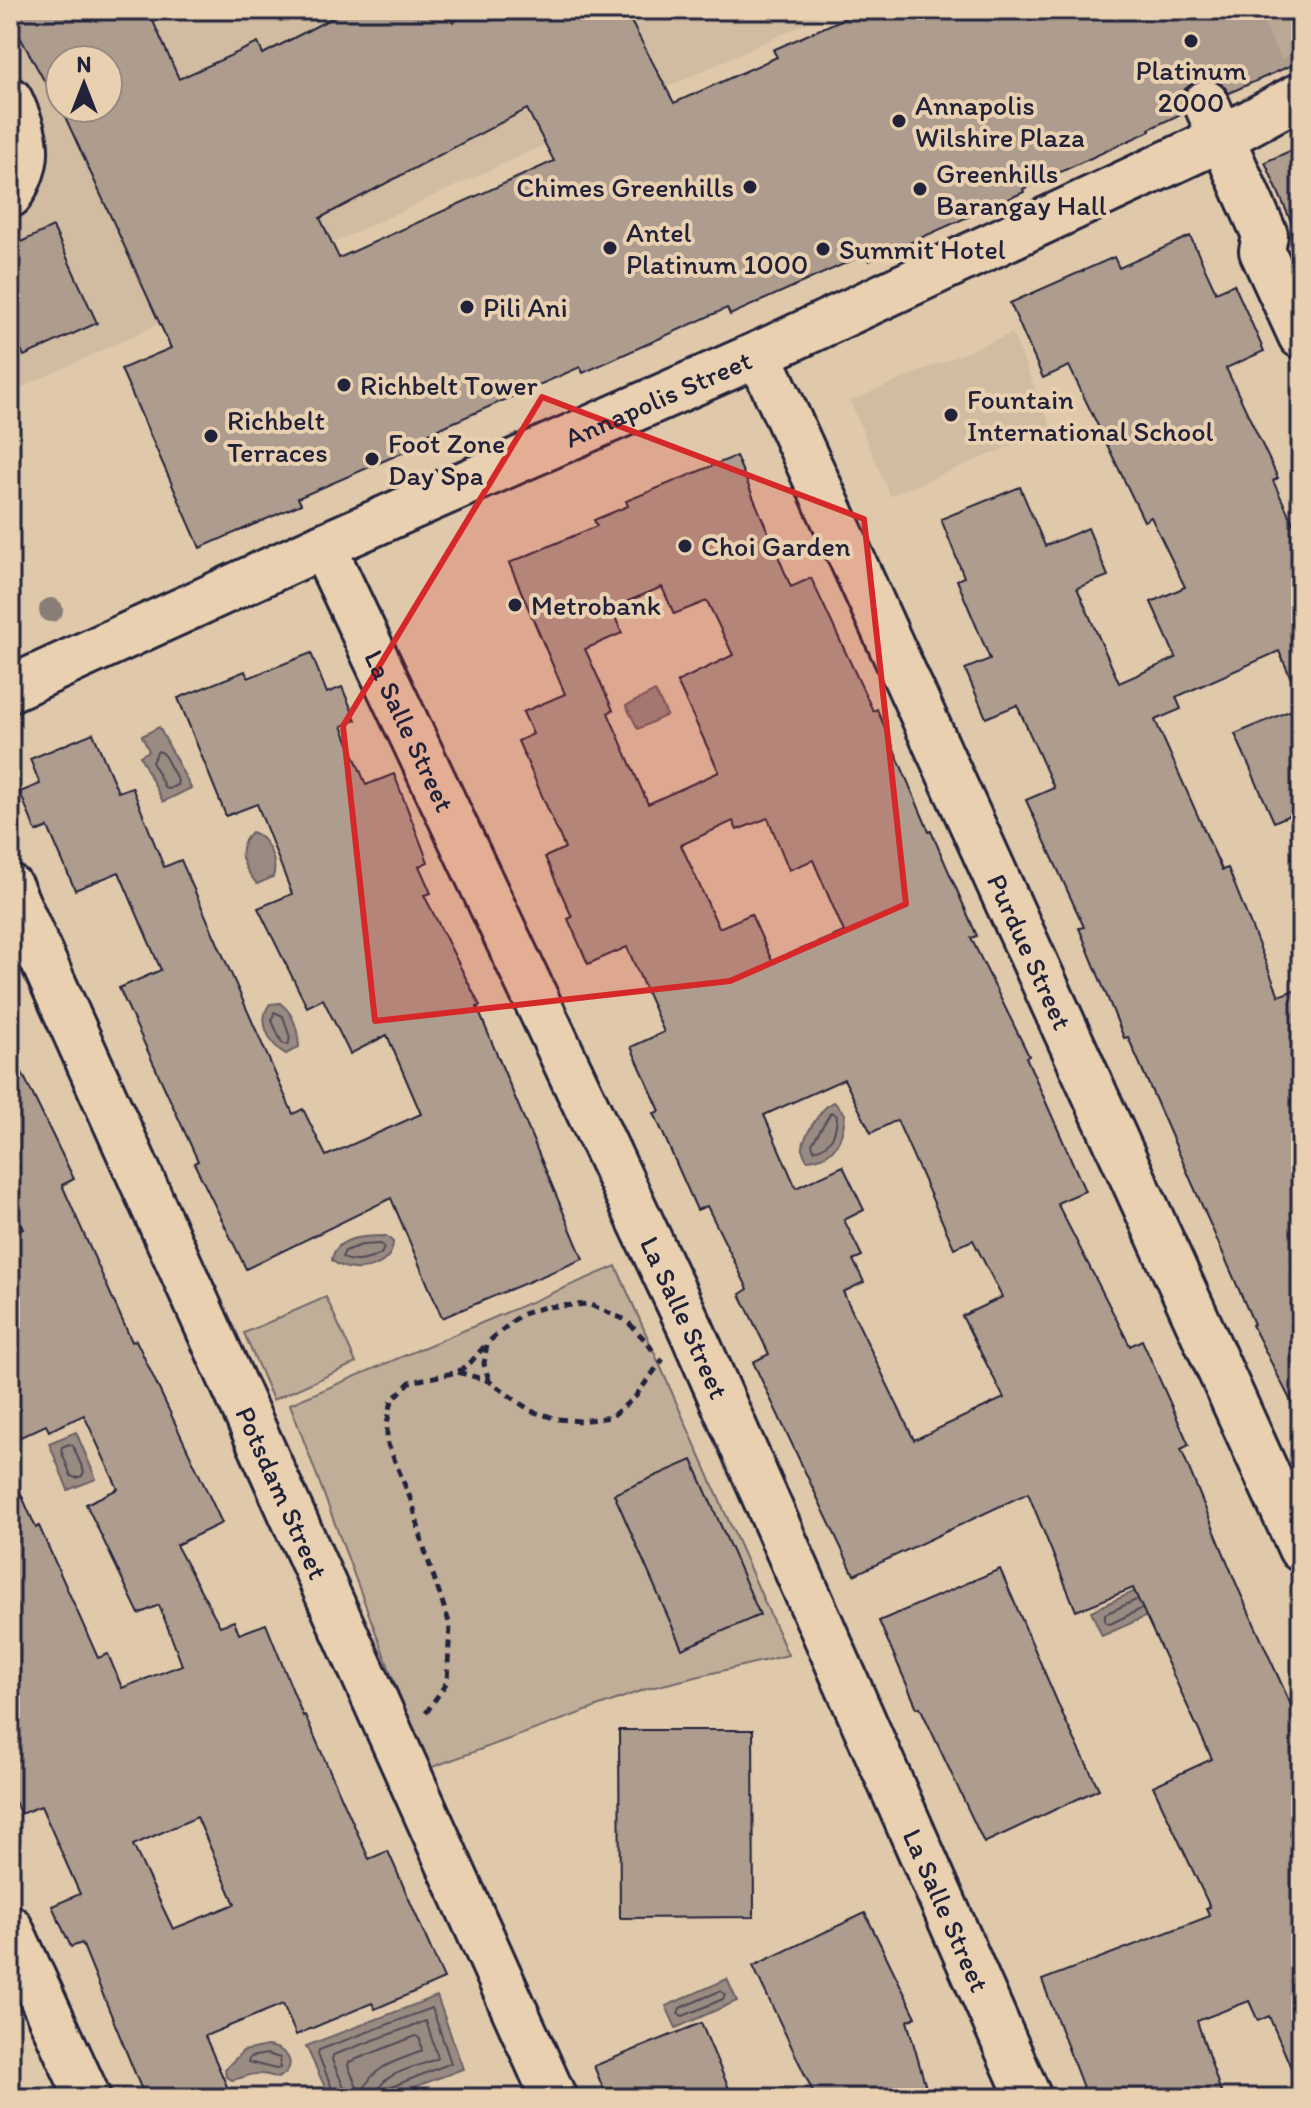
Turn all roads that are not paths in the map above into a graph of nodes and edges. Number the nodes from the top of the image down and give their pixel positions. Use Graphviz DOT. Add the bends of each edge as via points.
graph roads {
  1 [pos="1301,95"];
  2 [pos="10,100"];
  3 [pos="1208,130"];
  4 [pos="10,195"];
  5 [pos="1301,336"];
  6 [pos="759,354"];
  7 [pos="323,546"];
  8 [pos="10,689"];
  9 [pos="10,887"];
  10 [pos="1301,1549"];
  11 [pos="10,1928"];
  12 [pos="88,2098"];
  13 [pos="554,2098"];
  14 [pos="1029,2098"];
  1 -- 3 [label="street, Annapolis Street"];
  2 -- 4 [label="street" via="27,155"];
  3 -- 5 [label="street" via="1265,235 1262,251"];
  3 -- 6 [label="street, Annapolis Street"];
  6 -- 7 [label="street, Annapolis Street"];
  6 -- 10 [label="street, Purdue Street"];
  7 -- 8 [label="street, Annapolis Street"];
  7 -- 14 [label="street, La Salle Street" via="691,1329"];
  9 -- 13 [label="street, Potsdam Street"];
  11 -- 12 [label="street"];
}
